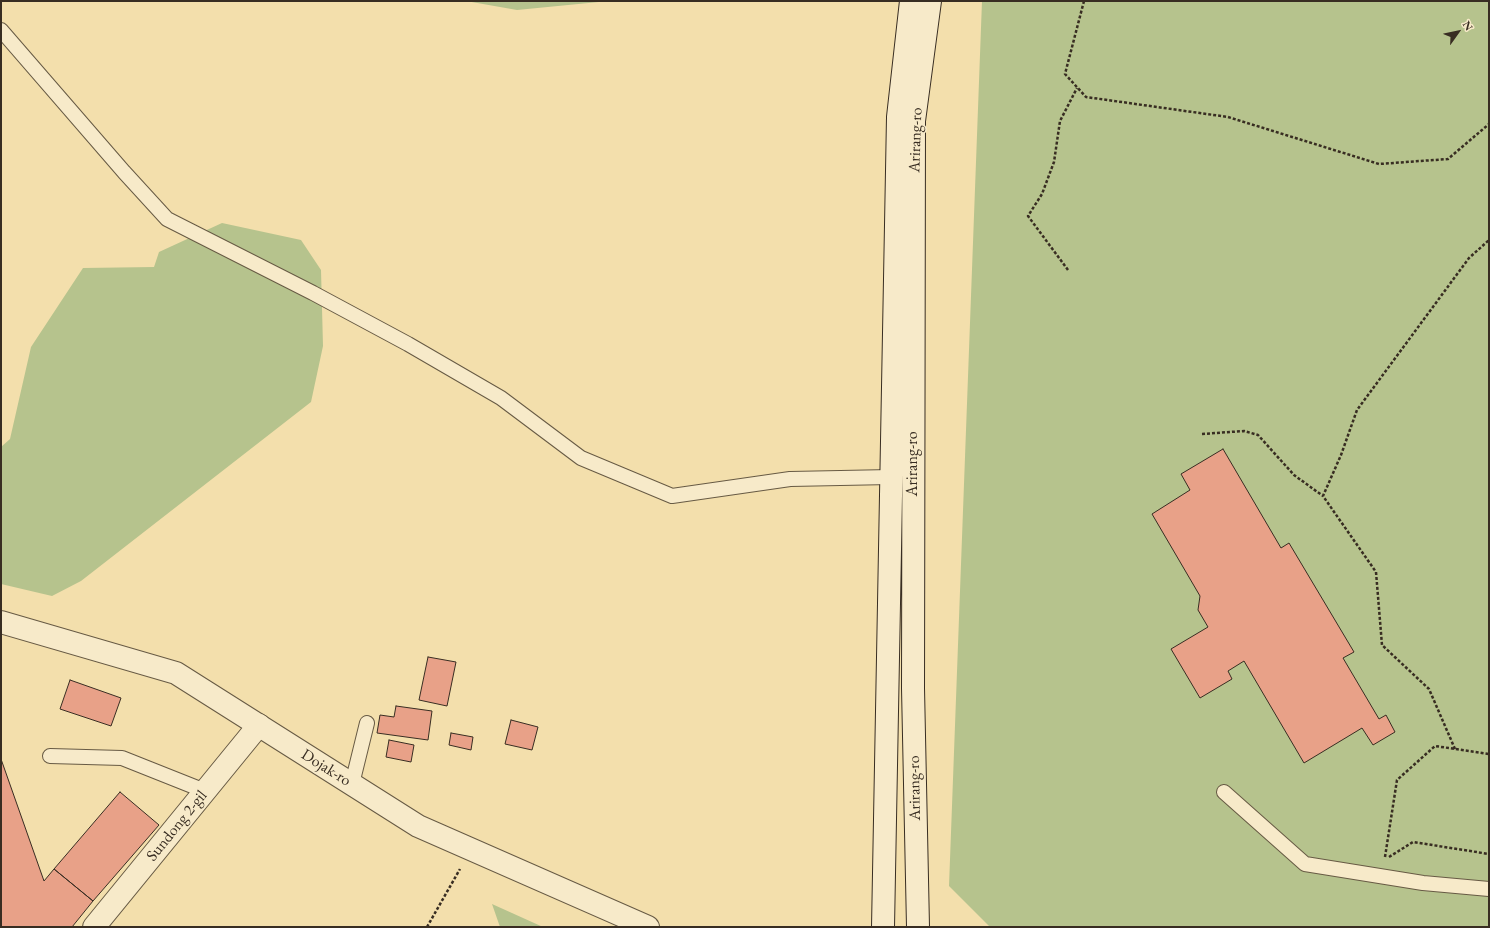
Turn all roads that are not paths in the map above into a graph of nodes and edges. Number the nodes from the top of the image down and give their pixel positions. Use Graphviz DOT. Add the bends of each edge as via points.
graph roads {
  1 [pos="911,1"];
  2 [pos="930,1"];
  3 [pos="1,30"];
  4 [pos="891,477"];
  5 [pos="1,622"];
  6 [pos="367,723"];
  7 [pos="259,725"];
  8 [pos="50,756"];
  9 [pos="352,784"];
  10 [pos="205,791"];
  11 [pos="1224,792"];
  12 [pos="1489,889"];
  13 [pos="94,927"];
  14 [pos="648,927"];
  15 [pos="883,927"];
  16 [pos="918,927"];
  1 -- 4 [label="main road, Arirang-ro" via="898,117"];
  2 -- 16 [label="main road, Arirang-ro" via="914,121 913,688"];
  3 -- 4 [label="lane" via="167,219 408,344 501,398 581,458 672,496 790,479"];
  4 -- 15 [label="main road, Arirang-ro"];
  5 -- 7 [label="main road, Dojak-ro" via="176,673"];
  6 -- 9 [label="lane"];
  7 -- 9 [label="main road, Dojak-ro"];
  7 -- 10 [label="main road, Sundong 2-gil"];
  8 -- 10 [label="lane" via="122,758"];
  9 -- 14 [label="main road, Dojak-ro" via="418,826"];
  10 -- 13 [label="main road, Sundong 2-gil"];
  11 -- 12 [label="lane" via="1305,864 1423,883"];
}
